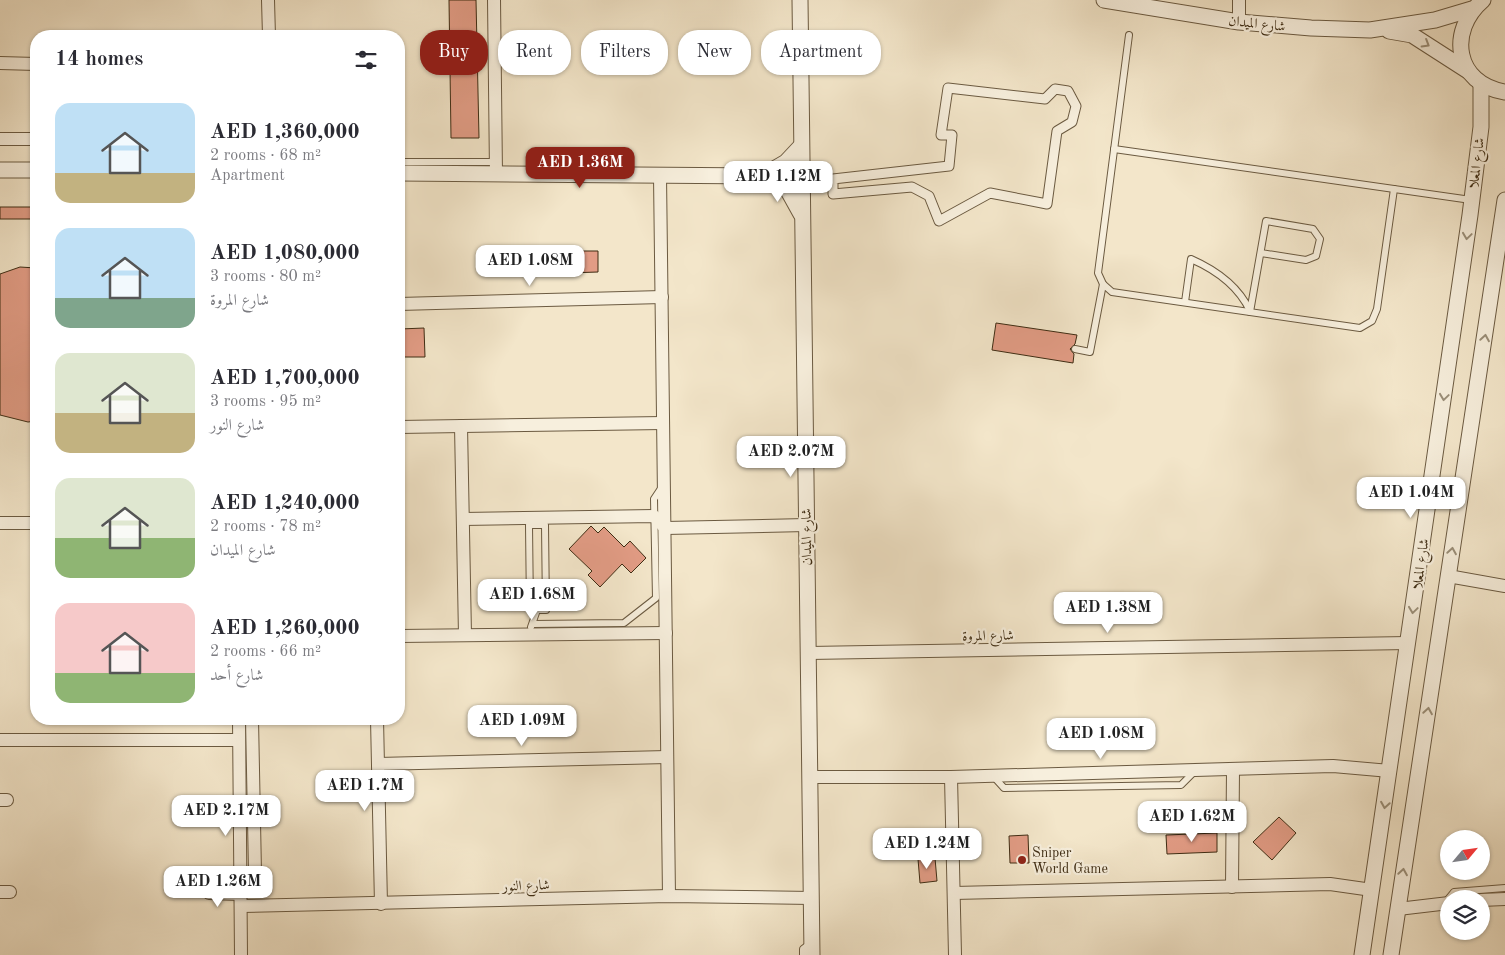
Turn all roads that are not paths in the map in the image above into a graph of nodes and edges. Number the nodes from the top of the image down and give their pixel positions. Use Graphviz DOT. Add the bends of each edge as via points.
graph roads {
  1 [pos="268,0"];
  2 [pos="494,0"];
  3 [pos="800,0"];
  4 [pos="1104,0"];
  5 [pos="1239,0"];
  6 [pos="1478,5"];
  7 [pos="1238,22"];
  8 [pos="1380,29"];
  9 [pos="269,30"];
  10 [pos="1130,35"];
  11 [pos="0,63"];
  12 [pos="30,64"];
  13 [pos="1470,72"];
  14 [pos="1481,84"];
  15 [pos="948,88"];
  16 [pos="1505,92"];
  17 [pos="0,139"];
  18 [pos="30,139"];
  19 [pos="800,146"];
  20 [pos="1114,149"];
  21 [pos="405,162"];
  22 [pos="496,167"];
  23 [pos="0,170"];
  24 [pos="30,170"];
  25 [pos="405,173"];
  26 [pos="660,176"];
  27 [pos="762,176"];
  28 [pos="1394,189"];
  29 [pos="1472,200"];
  30 [pos="1505,200"];
  31 [pos="1504,215"];
  32 [pos="804,219"];
  33 [pos="1261,253"];
  34 [pos="1103,284"];
  35 [pos="662,297"];
  36 [pos="1185,302"];
  37 [pos="405,304"];
  38 [pos="1250,312"];
  39 [pos="1075,349"];
  40 [pos="664,423"];
  41 [pos="462,426"];
  42 [pos="405,427"];
  43 [pos="664,484"];
  44 [pos="654,516"];
  45 [pos="463,519"];
  46 [pos="0,523"];
  47 [pos="30,523"];
  48 [pos="806,524"];
  49 [pos="665,528"];
  50 [pos="1448,576"];
  51 [pos="1505,586"];
  52 [pos="538,610"];
  53 [pos="531,629"];
  54 [pos="666,633"];
  55 [pos="465,635"];
  56 [pos="405,636"];
  57 [pos="1408,643"];
  58 [pos="809,653"];
  59 [pos="239,725"];
  60 [pos="252,725"];
  61 [pos="377,725"];
  62 [pos="0,740"];
  63 [pos="239,740"];
  64 [pos="667,757"];
  65 [pos="378,764"];
  66 [pos="1233,770"];
  67 [pos="1390,771"];
  68 [pos="951,777"];
  69 [pos="810,778"];
  70 [pos="239,802"];
  71 [pos="207,803"];
  72 [pos="1232,887"];
  73 [pos="1505,888"];
  74 [pos="1372,890"];
  75 [pos="1480,890"];
  76 [pos="209,893"];
  77 [pos="240,894"];
  78 [pos="954,894"];
  79 [pos="669,896"];
  80 [pos="812,898"];
  81 [pos="1505,898"];
  82 [pos="1490,899"];
  83 [pos="381,904"];
  84 [pos="1440,904"];
  85 [pos="1398,909"];
  86 [pos="812,948"];
  87 [pos="241,955"];
  88 [pos="803,955"];
  89 [pos="955,955"];
  90 [pos="1362,955"];
  91 [pos="1391,955"];
  1 -- 9 [label="street"];
  2 -- 22 [label="street"];
  3 -- 19 [label="street, شارع الميدان"];
  4 -- 7 [label="street, شارع الميدان"];
  5 -- 7 [label="street"];
  6 -- 8 [label="street, شارع الميدان" via="1435,20"];
  6 -- 13 [label="street" via="1464,24 1460,40 1462,57"];
  7 -- 8 [label="street, شارع الميدان"];
  8 -- 13 [label="street, شارع الميدان, one-way" via="1412,35"];
  10 -- 20 [label="lane"];
  11 -- 12 [label="street"];
  13 -- 14 [label="street"];
  14 -- 16 [label="street"];
  14 -- 29 [label="street, شارع المعلا" via="1481,127"];
  15 -- 15 [label="street" via="1045,99 1055,89 1068,91 1076,106 1072,122 1057,131 1047,204 990,193 939,221 929,196 912,188 833,194 833,179 949,166 952,135 941,135"];
  17 -- 18 [label="street"];
  19 -- 27 [label="street" via="786,162"];
  19 -- 32 [label="street, شارع الميدان"];
  20 -- 28 [label="lane"];
  20 -- 34 [label="lane" via="1098,273"];
  21 -- 22 [label="lane"];
  22 -- 25 [label="street"];
  22 -- 26 [label="street"];
  23 -- 24 [label="street"];
  26 -- 27 [label="street"];
  26 -- 35 [label="street"];
  27 -- 32 [label="street" via="786,187"];
  28 -- 29 [label="lane"];
  28 -- 38 [label="lane" via="1377,310 1372,321 1360,328"];
  29 -- 57 [label="street, شارع المعلا, one-way"];
  30 -- 31 [label="street"];
  50 -- 31 [label="street, one-way"];
  32 -- 48 [label="street, شارع الميدان"];
  33 -- 33 [label="lane" via="1266,221 1313,229 1320,239 1316,256 1306,260"];
  33 -- 38 [label="lane"];
  34 -- 36 [label="lane" via="1112,292"];
  34 -- 39 [label="lane" via="1090,352"];
  35 -- 37 [label="street"];
  35 -- 40 [label="street"];
  36 -- 38 [label="lane"];
  36 -- 38 [label="lane" via="1191,258 1216,270 1244,298"];
  40 -- 41 [label="street"];
  40 -- 43 [label="street"];
  41 -- 42 [label="street"];
  41 -- 45 [label="street"];
  43 -- 44 [label="lane" via="654,499"];
  43 -- 49 [label="street"];
  44 -- 45 [label="street"];
  44 -- 49 [label="street"];
  44 -- 53 [label="lane" via="656,598 624,623"];
  45 -- 55 [label="street"];
  46 -- 47 [label="street"];
  48 -- 49 [label="street"];
  48 -- 58 [label="street, شارع الميدان"];
  49 -- 54 [label="street"];
  50 -- 51 [label="street"];
  85 -- 50 [label="street, one-way"];
  52 -- 52 [label="lane" via="546,610 545,525 529,526 530,610"];
  52 -- 53 [label="lane"];
  53 -- 54 [label="street"];
  53 -- 55 [label="street"];
  54 -- 64 [label="street"];
  55 -- 56 [label="street"];
  57 -- 58 [label="street, شارع المروة"];
  57 -- 67 [label="street, شارع المعلا"];
  58 -- 69 [label="street, شارع الميدان"];
  59 -- 63 [label="street"];
  60 -- 77 [label="street" via="255,872"];
  61 -- 65 [label="street"];
  62 -- 63 [label="street"];
  63 -- 70 [label="street"];
  64 -- 65 [label="street"];
  64 -- 79 [label="street"];
  65 -- 83 [label="street"];
  66 -- 67 [label="street" via="1333,766"];
  66 -- 68 [label="street"];
  66 -- 72 [label="street"];
  67 -- 74 [label="street, شارع المعلا, one-way"];
  68 -- 69 [label="street"];
  68 -- 78 [label="street"];
  69 -- 80 [label="street, شارع الميدان"];
  70 -- 71 [label="street"];
  70 -- 77 [label="street"];
  72 -- 74 [label="street" via="1330,884"];
  72 -- 78 [label="street"];
  73 -- 75 [label="lane"];
  74 -- 90 [label="street, شارع المعلا"];
  76 -- 77 [label="street, شارع النور"];
  77 -- 83 [label="street, شارع النور"];
  77 -- 87 [label="street"];
  78 -- 89 [label="street"];
  79 -- 80 [label="street, شارع النور"];
  79 -- 83 [label="street, شارع النور"];
  80 -- 86 [label="street, شارع الميدان"];
  81 -- 82 [label="street"];
  84 -- 85 [label="street"];
  85 -- 91 [label="street"];
  86 -- 88 [label="lane" via="803,949"];
}
